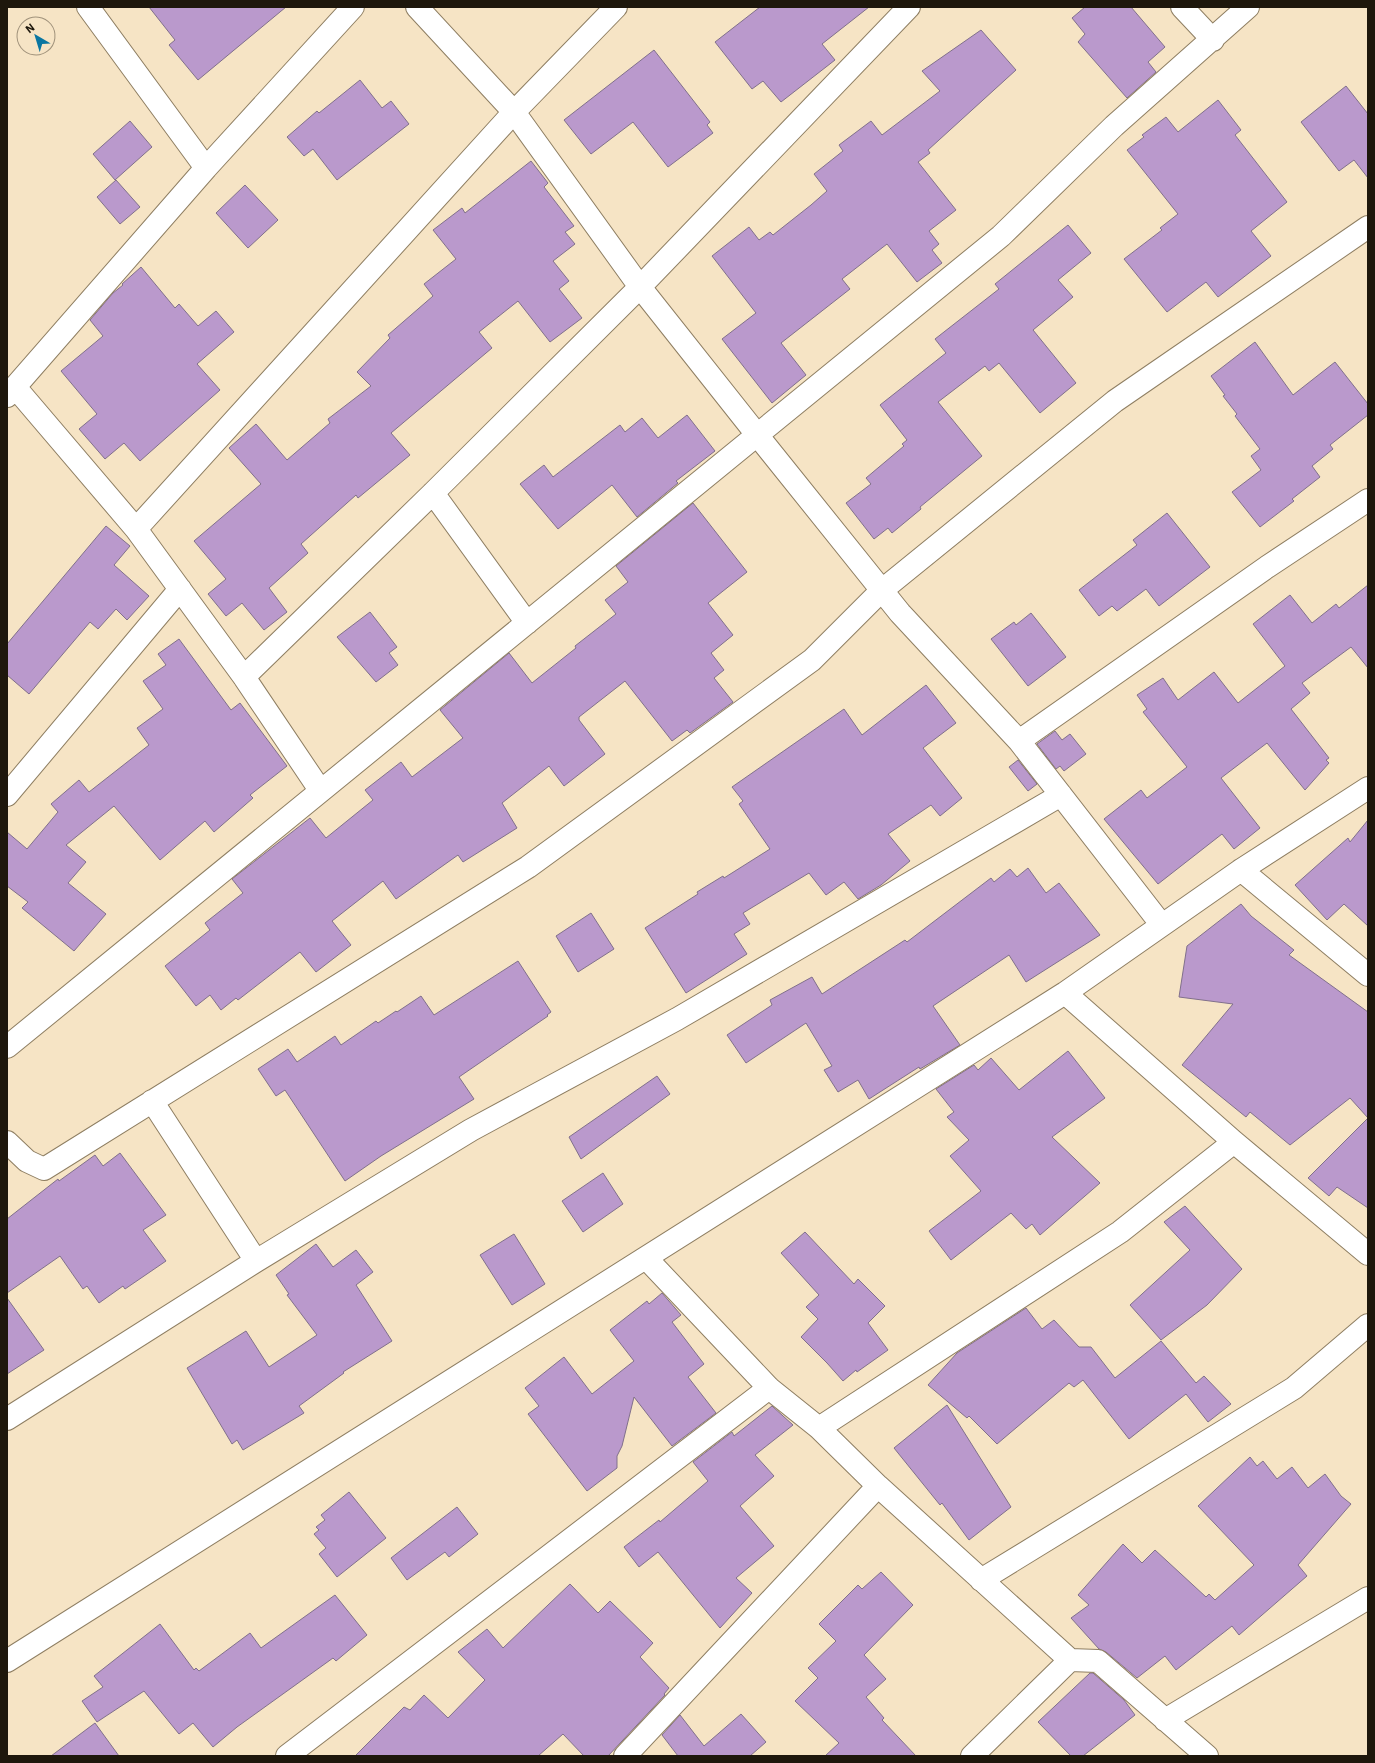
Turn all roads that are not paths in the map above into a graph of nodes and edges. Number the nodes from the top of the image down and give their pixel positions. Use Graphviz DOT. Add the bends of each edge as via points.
graph roads {
  1 [pos="88,7"];
  2 [pos="353,7"];
  3 [pos="417,7"];
  4 [pos="616,7"];
  5 [pos="909,7"];
  6 [pos="1182,7"];
  7 [pos="1248,7"];
  8 [pos="1213,40"];
  9 [pos="514,112"];
  10 [pos="206,168"];
  11 [pos="1368,227"];
  12 [pos="640,288"];
  13 [pos="11,391"];
  14 [pos="758,436"];
  15 [pos="433,493"];
  16 [pos="1368,500"];
  17 [pos="136,529"];
  18 [pos="180,589"];
  19 [pos="881,591"];
  20 [pos="527,623"];
  21 [pos="244,677"];
  22 [pos="1019,741"];
  23 [pos="1368,788"];
  24 [pos="320,790"];
  25 [pos="7,795"];
  26 [pos="1061,795"];
  27 [pos="1241,870"];
  28 [pos="1161,924"];
  29 [pos="1368,975"];
  30 [pos="1065,993"];
  31 [pos="7,1047"];
  32 [pos="152,1102"];
  33 [pos="7,1142"];
  34 [pos="1234,1142"];
  35 [pos="1368,1254"];
  36 [pos="646,1258"];
  37 [pos="256,1261"];
  38 [pos="1368,1325"];
  39 [pos="769,1388"];
  40 [pos="7,1419"];
  41 [pos="818,1428"];
  42 [pos="878,1486"];
  43 [pos="982,1580"];
  44 [pos="1368,1598"];
  45 [pos="1070,1660"];
  46 [pos="7,1661"];
  47 [pos="1165,1720"];
  48 [pos="287,1756"];
  49 [pos="625,1756"];
  50 [pos="972,1756"];
  51 [pos="1207,1756"];
  1 -- 10 [label="street"];
  2 -- 10 [label="street"];
  3 -- 9 [label="street"];
  4 -- 9 [label="street"];
  5 -- 12 [label="street"];
  6 -- 8 [label="street"];
  7 -- 8 [label="street"];
  8 -- 14 [label="street" via="1114,126 1001,236"];
  9 -- 12 [label="street"];
  9 -- 17 [label="street"];
  10 -- 13 [label="street"];
  11 -- 19 [label="street" via="1115,401"];
  12 -- 14 [label="street"];
  12 -- 15 [label="street"];
  13 -- 17 [label="street"];
  14 -- 19 [label="street"];
  14 -- 20 [label="street"];
  15 -- 20 [label="street"];
  15 -- 21 [label="street"];
  16 -- 22 [label="street" via="1267,567"];
  17 -- 18 [label="street"];
  18 -- 21 [label="street"];
  18 -- 25 [label="street"];
  19 -- 22 [label="street"];
  19 -- 32 [label="street" via="812,660 528,867"];
  20 -- 24 [label="street"];
  21 -- 24 [label="street"];
  22 -- 26 [label="street"];
  23 -- 27 [label="street"];
  24 -- 31 [label="street"];
  26 -- 28 [label="street"];
  26 -- 37 [label="street" via="677,1020 471,1130"];
  27 -- 28 [label="street"];
  27 -- 29 [label="street"];
  28 -- 30 [label="street"];
  30 -- 34 [label="street"];
  30 -- 36 [label="street"];
  32 -- 33 [label="street" via="44,1169 27,1161"];
  32 -- 37 [label="street"];
  34 -- 35 [label="street"];
  34 -- 41 [label="street" via="1120,1232"];
  36 -- 39 [label="street"];
  36 -- 46 [label="street"];
  37 -- 40 [label="street"];
  38 -- 43 [label="street" via="1294,1388"];
  39 -- 41 [label="street"];
  39 -- 48 [label="street"];
  41 -- 42 [label="street"];
  42 -- 43 [label="street"];
  42 -- 49 [label="street"];
  43 -- 45 [label="street"];
  44 -- 47 [label="street"];
  45 -- 47 [label="street" via="1098,1661"];
  45 -- 50 [label="street"];
  47 -- 51 [label="street"];
}
